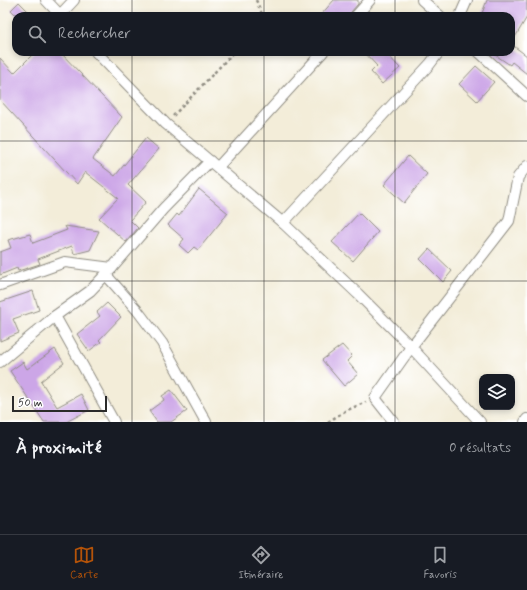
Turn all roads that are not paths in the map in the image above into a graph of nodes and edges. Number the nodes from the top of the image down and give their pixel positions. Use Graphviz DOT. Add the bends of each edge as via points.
graph roads {
  1 [pos="46,0"];
  2 [pos="74,0"];
  3 [pos="370,0"];
  4 [pos="422,0"];
  5 [pos="466,0"];
  6 [pos="56,12"];
  7 [pos="64,12"];
  8 [pos="360,12"];
  9 [pos="436,12"];
  10 [pos="462,12"];
  11 [pos="100,56"];
  12 [pos="319,56"];
  13 [pos="436,56"];
  14 [pos="483,56"];
  15 [pos="527,96"];
  16 [pos="214,164"];
  17 [pos="527,166"];
  18 [pos="283,223"];
  19 [pos="109,271"];
  20 [pos="0,285"];
  21 [pos="55,316"];
  22 [pos="411,346"];
  23 [pos="0,362"];
  24 [pos="527,419"];
  25 [pos="114,422"];
  26 [pos="206,422"];
  27 [pos="394,422"];
  28 [pos="480,422"];
  29 [pos="525,422"];
  1 -- 6 [label="street"];
  2 -- 7 [label="street"];
  3 -- 8 [label="street"];
  4 -- 9 [label="street"];
  5 -- 10 [label="street"];
  11 -- 16 [label="street" via="166,124"];
  12 -- 16 [label="street"];
  13 -- 18 [label="street"];
  14 -- 15 [label="street"];
  16 -- 18 [label="street"];
  16 -- 19 [label="street" via="163,209"];
  17 -- 22 [label="street" via="518,177 509,221"];
  18 -- 22 [label="street"];
  19 -- 20 [label="street" via="64,262"];
  19 -- 21 [label="street" via="90,291"];
  19 -- 26 [label="street" via="162,343"];
  21 -- 23 [label="street"];
  21 -- 25 [label="street"];
  22 -- 27 [label="street" via="375,398"];
  22 -- 28 [label="street"];
  24 -- 29 [label="street"];
}
